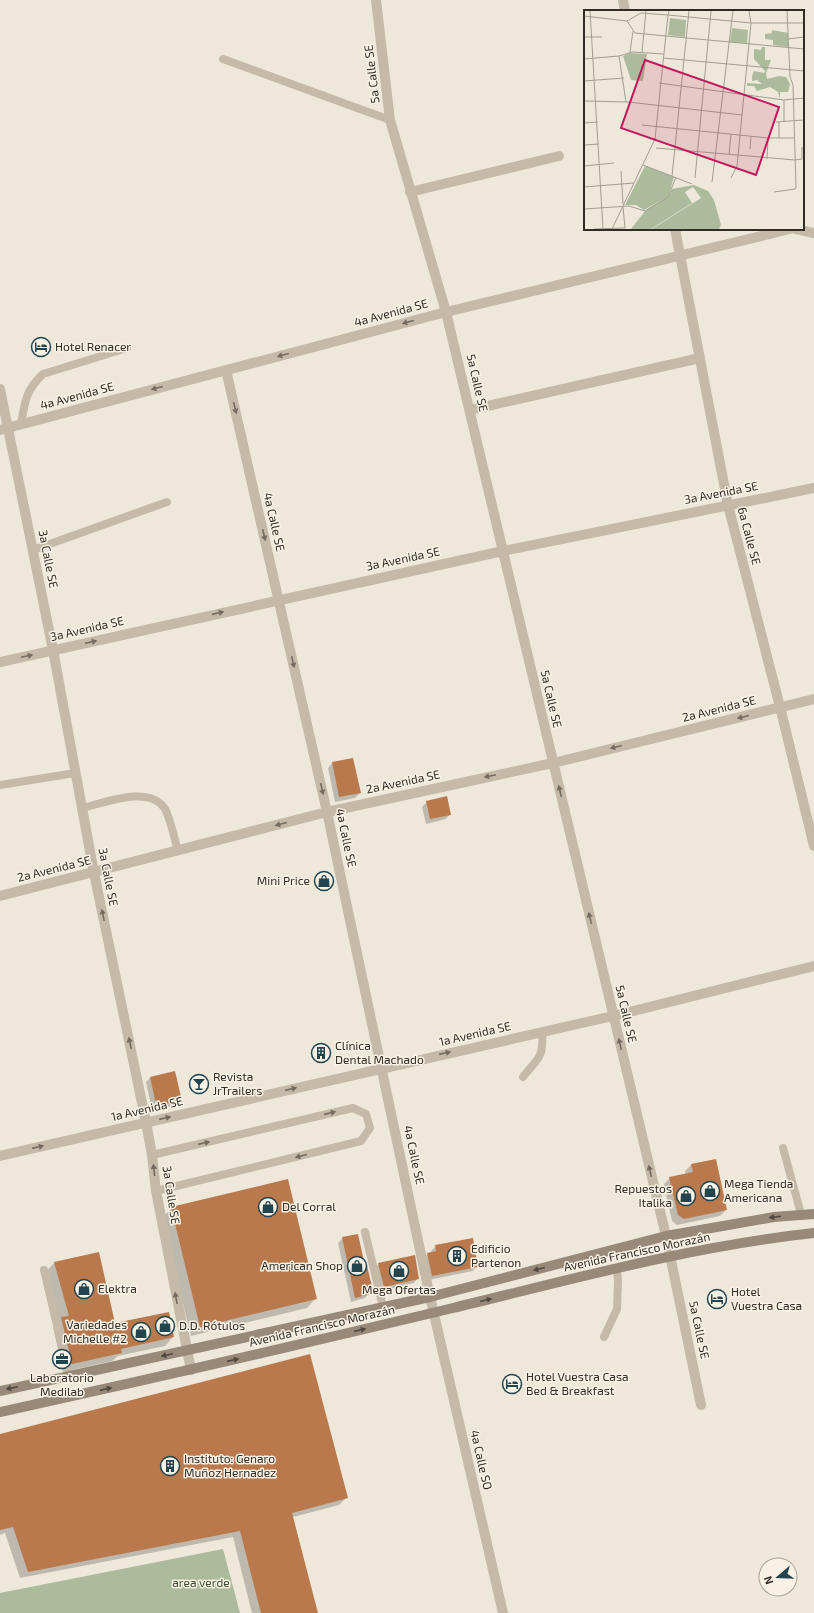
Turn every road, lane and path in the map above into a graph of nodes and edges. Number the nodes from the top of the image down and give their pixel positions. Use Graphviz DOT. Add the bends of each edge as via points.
graph roads {
  1 [pos="377,0"];
  2 [pos="623,0"];
  3 [pos="626,10"];
  4 [pos="223,59"];
  5 [pos="390,120"];
  6 [pos="559,156"];
  7 [pos="410,192"];
  8 [pos="675,230"];
  9 [pos="786,230"];
  10 [pos="800,230"];
  11 [pos="814,233"];
  12 [pos="681,256"];
  13 [pos="446,312"];
  14 [pos="127,348"];
  15 [pos="700,358"];
  16 [pos="226,370"];
  17 [pos="0,389"];
  18 [pos="470,410"];
  19 [pos="21,424"];
  20 [pos="4,429"];
  21 [pos="814,488"];
  22 [pos="167,502"];
  23 [pos="728,505"];
  24 [pos="33,550"];
  25 [pos="503,550"];
  26 [pos="278,599"];
  27 [pos="53,650"];
  28 [pos="0,662"];
  29 [pos="814,699"];
  30 [pos="780,707"];
  31 [pos="553,763"];
  32 [pos="76,773"];
  33 [pos="0,785"];
  34 [pos="82,808"];
  35 [pos="327,812"];
  36 [pos="814,846"];
  37 [pos="178,851"];
  38 [pos="94,873"];
  39 [pos="0,896"];
  40 [pos="814,966"];
  41 [pos="613,1016"];
  42 [pos="542,1032"];
  43 [pos="382,1068"];
  44 [pos="523,1077"];
  45 [pos="146,1122"];
  46 [pos="783,1148"];
  47 [pos="152,1155"];
  48 [pos="0,1156"];
  49 [pos="156,1191"];
  50 [pos="800,1214"];
  51 [pos="814,1214"];
  52 [pos="365,1232"];
  53 [pos="814,1233"];
  54 [pos="666,1236"];
  55 [pos="670,1256"];
  56 [pos="617,1269"];
  57 [pos="44,1270"];
  58 [pos="430,1297"];
  59 [pos="383,1307"];
  60 [pos="434,1313"];
  61 [pos="604,1337"];
  62 [pos="186,1350"];
  63 [pos="191,1370"];
  64 [pos="68,1376"];
  65 [pos="0,1391"];
  66 [pos="701,1405"];
  67 [pos="0,1412"];
  68 [pos="503,1613"];
  1 -- 5 [label="street, 5a Calle SE"];
  2 -- 3 [label="street"];
  4 -- 5 [label="lane"];
  5 -- 7 [label="street, 5a Calle SE"];
  6 -- 7 [label="street"];
  7 -- 13 [label="street, 5a Calle SE"];
  8 -- 12 [label="street, 6a Calle SE"];
  9 -- 12 [label="street, 4a Avenida SE"];
  10 -- 11 [label="street"];
  12 -- 13 [label="street, 4a Avenida SE"];
  12 -- 15 [label="street, 6a Calle SE"];
  13 -- 16 [label="street, 4a Avenida SE, one-way"];
  13 -- 18 [label="street, 5a Calle SE"];
  14 -- 19 [label="lane" via="43,374 25,398"];
  15 -- 18 [label="street"];
  15 -- 23 [label="street, 6a Calle SE"];
  16 -- 19 [label="street, 4a Avenida SE, one-way"];
  16 -- 26 [label="street, 4a Calle SE, one-way"];
  17 -- 20 [label="street, 3a Calle SE"];
  18 -- 25 [label="street, 5a Calle SE"];
  19 -- 20 [label="street, 4a Avenida SE"];
  20 -- 24 [label="street, 3a Calle SE"];
  21 -- 23 [label="street, 3a Avenida SE"];
  22 -- 24 [label="lane"];
  23 -- 25 [label="street, 3a Avenida SE"];
  23 -- 30 [label="street, 6a Calle SE"];
  24 -- 27 [label="street, 3a Calle SE"];
  25 -- 26 [label="street, 3a Avenida SE"];
  25 -- 31 [label="street, 5a Calle SE"];
  27 -- 26 [label="street, 3a Avenida SE, one-way"];
  26 -- 35 [label="street, 4a Calle SE, one-way"];
  28 -- 27 [label="street, 3a Avenida SE, one-way"];
  27 -- 32 [label="street, 3a Calle SE"];
  29 -- 30 [label="street, 2a Avenida SE"];
  30 -- 31 [label="street, 2a Avenida SE, one-way"];
  30 -- 36 [label="street, 6a Calle SE"];
  31 -- 35 [label="street, 2a Avenida SE, one-way"];
  41 -- 31 [label="street, 5a Calle SE, one-way"];
  32 -- 33 [label="lane"];
  32 -- 34 [label="street, 3a Calle SE"];
  34 -- 37 [label="lane" via="141,795 154,799 165,809"];
  34 -- 38 [label="street, 3a Calle SE"];
  35 -- 37 [label="street, 2a Avenida SE, one-way"];
  35 -- 43 [label="street, 4a Calle SE"];
  37 -- 38 [label="street, 2a Avenida SE"];
  38 -- 39 [label="street, 2a Avenida SE"];
  45 -- 38 [label="street, 3a Calle SE, one-way"];
  40 -- 41 [label="street, 1a Avenida SE"];
  41 -- 42 [label="street, 1a Avenida SE"];
  54 -- 41 [label="street, 5a Calle SE, one-way"];
  43 -- 42 [label="street, 1a Avenida SE, one-way"];
  42 -- 44 [label="lane" via="542,1054"];
  45 -- 43 [label="street, 1a Avenida SE, one-way"];
  43 -- 58 [label="street, 4a Calle SE"];
  45 -- 47 [label="street, 3a Calle SE"];
  48 -- 45 [label="street, 1a Avenida SE, one-way"];
  46 -- 50 [label="lane"];
  49 -- 47 [label="street, 3a Calle SE, one-way"];
  47 -- 49 [label="lane, one-way" via="352,1108 366,1114 370,1128 361,1142"];
  62 -- 49 [label="street, 3a Calle SE, one-way"];
  50 -- 51 [label="main road, Avenida Francisco Morazán"];
  50 -- 54 [label="main road, Avenida Francisco Morazán, one-way"];
  52 -- 59 [label="lane"];
  53 -- 55 [label="main road, Avenida Francisco Morazán"];
  54 -- 55 [label="street, 5a Calle SE"];
  54 -- 58 [label="main road, Avenida Francisco Morazán, one-way"];
  55 -- 56 [label="main road, Avenida Francisco Morazán"];
  55 -- 66 [label="street, 5a Calle SE"];
  60 -- 56 [label="main road, Avenida Francisco Morazán, one-way"];
  56 -- 61 [label="lane" via="617,1309"];
  57 -- 64 [label="lane"];
  58 -- 59 [label="main road, Avenida Francisco Morazán"];
  58 -- 60 [label="street, 4a Calle SE"];
  59 -- 62 [label="main road, Avenida Francisco Morazán"];
  63 -- 60 [label="main road, Avenida Francisco Morazán, one-way"];
  60 -- 68 [label="street, 4a Calle SO"];
  62 -- 63 [label="street, 3a Calle SE"];
  62 -- 64 [label="main road, Avenida Francisco Morazán, one-way"];
  67 -- 63 [label="main road, Avenida Francisco Morazán, one-way"];
  64 -- 65 [label="main road, Avenida Francisco Morazán, one-way"];
}
